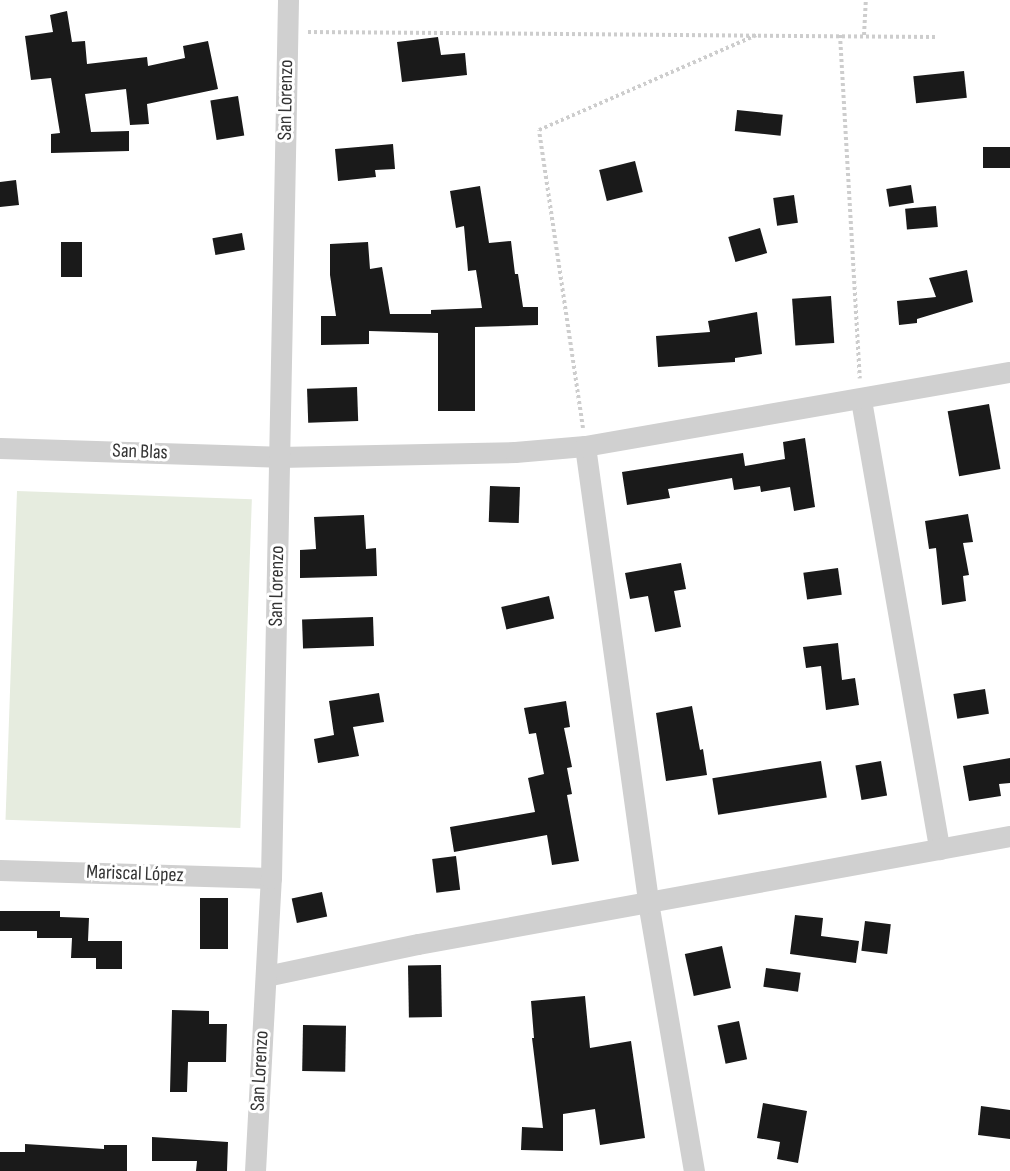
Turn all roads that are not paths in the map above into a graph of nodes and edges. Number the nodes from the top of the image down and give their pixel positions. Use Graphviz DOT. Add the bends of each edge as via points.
graph roads {
  1 [pos="288,0"];
  2 [pos="1010,372"];
  3 [pos="861,400"];
  4 [pos="585,446"];
  5 [pos="0,447"];
  6 [pos="279,457"];
  7 [pos="1010,836"];
  8 [pos="939,849"];
  9 [pos="0,870"];
  10 [pos="271,878"];
  11 [pos="648,902"];
  12 [pos="266,976"];
  13 [pos="255,1171"];
  14 [pos="694,1171"];
  1 -- 6 [label="street, San Lorenzo"];
  2 -- 3 [label="street, San Blas"];
  3 -- 4 [label="street, San Blas"];
  3 -- 8 [label="street"];
  4 -- 6 [label="street, San Blas"];
  4 -- 11 [label="street"];
  5 -- 6 [label="street, San Blas"];
  6 -- 10 [label="street, San Lorenzo"];
  7 -- 8 [label="street"];
  8 -- 11 [label="street"];
  9 -- 10 [label="street, Mariscal López"];
  10 -- 12 [label="street, San Lorenzo"];
  11 -- 12 [label="street"];
  11 -- 14 [label="street"];
  12 -- 13 [label="street, San Lorenzo"];
}
